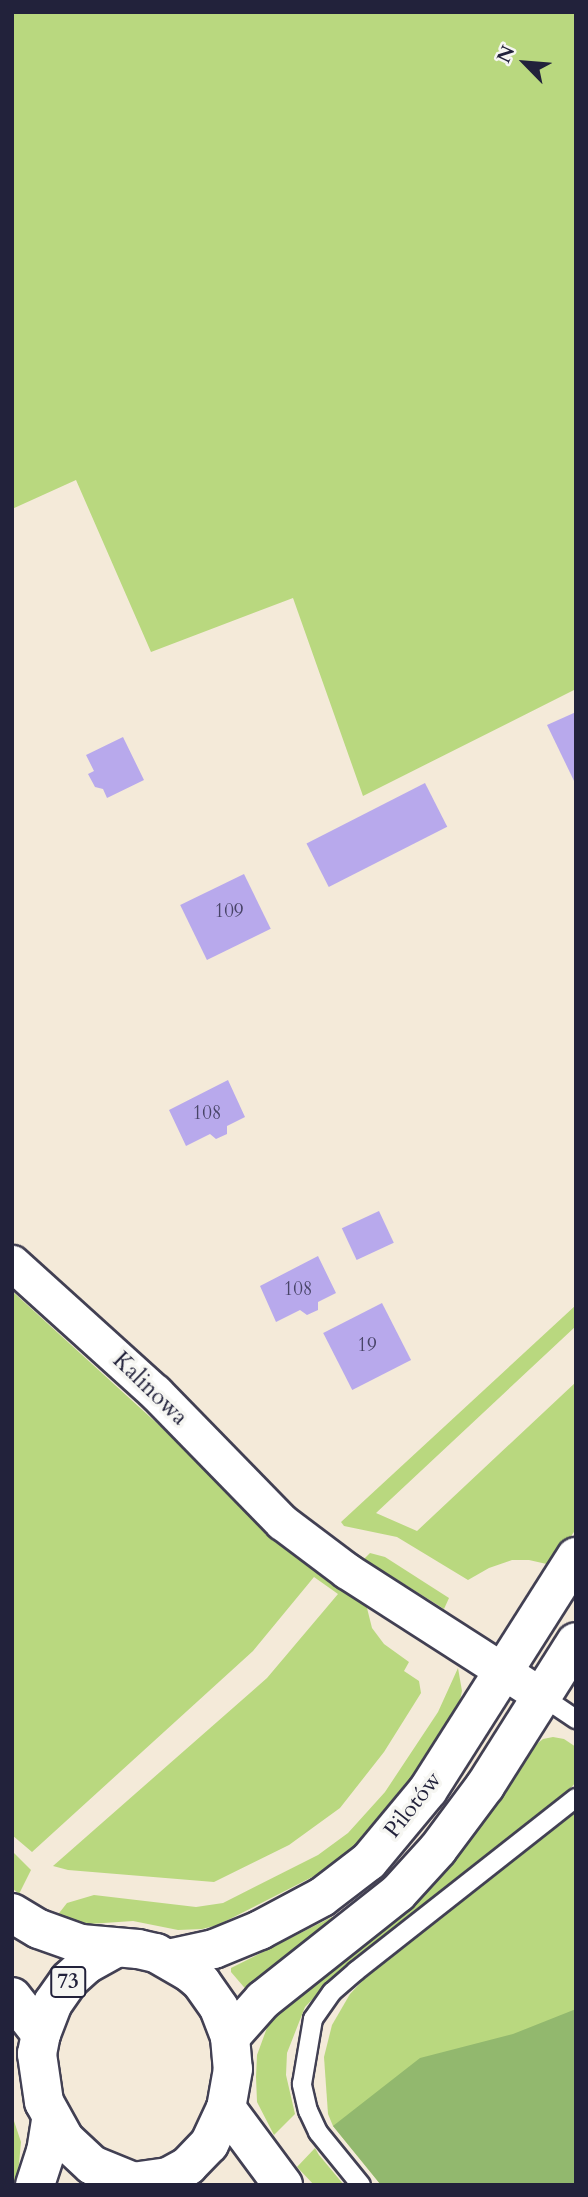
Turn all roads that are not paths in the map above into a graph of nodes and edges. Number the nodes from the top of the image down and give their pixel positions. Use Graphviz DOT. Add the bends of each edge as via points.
graph roads {
  1 [pos="12,1263"];
  2 [pos="576,1557"];
  3 [pos="576,1642"];
  4 [pos="505,1671"];
  5 [pos="543,1697"];
  6 [pos="576,1719"];
  7 [pos="576,1798"];
  8 [pos="12,1913"];
  9 [pos="116,1948"];
  10 [pos="168,1959"];
  11 [pos="12,1997"];
  12 [pos="41,2034"];
  13 [pos="230,2037"];
  14 [pos="226,2108"];
  15 [pos="51,2119"];
  16 [pos="154,2182"];
  17 [pos="35,2185"];
  18 [pos="283,2185"];
  19 [pos="361,2185"];
  1 -- 4 [label="street, Kalinowa" via="155,1392 282,1522 347,1571"];
  2 -- 4 [label="main road, Pilotów"];
  3 -- 5 [label="main road, Pilotów"];
  4 -- 5 [label="street, Kalinowa"];
  4 -- 10 [label="main road, Pilotów" via="428,1790 369,1861 322,1897 260,1930 214,1949"];
  5 -- 6 [label="lane"];
  5 -- 13 [label="main road, Pilotów" via="438,1849 398,1893 263,2000"];
  7 -- 19 [label="lane" via="356,1971 332,1992 313,2019 302,2084 308,2111 318,2132"];
  8 -- 9 [label="main road, 73" via="39,1929 81,1944"];
  9 -- 10 [label="main road, 73" via="138,1949"];
  9 -- 12 [label="main road, 73" via="69,1980 53,2003"];
  10 -- 13 [label="main road, 73" via="201,1982 219,2008"];
  11 -- 12 [label="main road, 73"];
  12 -- 15 [label="main road, 73" via="38,2074"];
  13 -- 14 [label="main road, 73" via="233,2069"];
  14 -- 16 [label="main road, 73" via="209,2144 188,2166"];
  14 -- 18 [label="main road"];
  15 -- 16 [label="main road, 73" via="65,2140 92,2165"];
  15 -- 17 [label="main road"];
}
